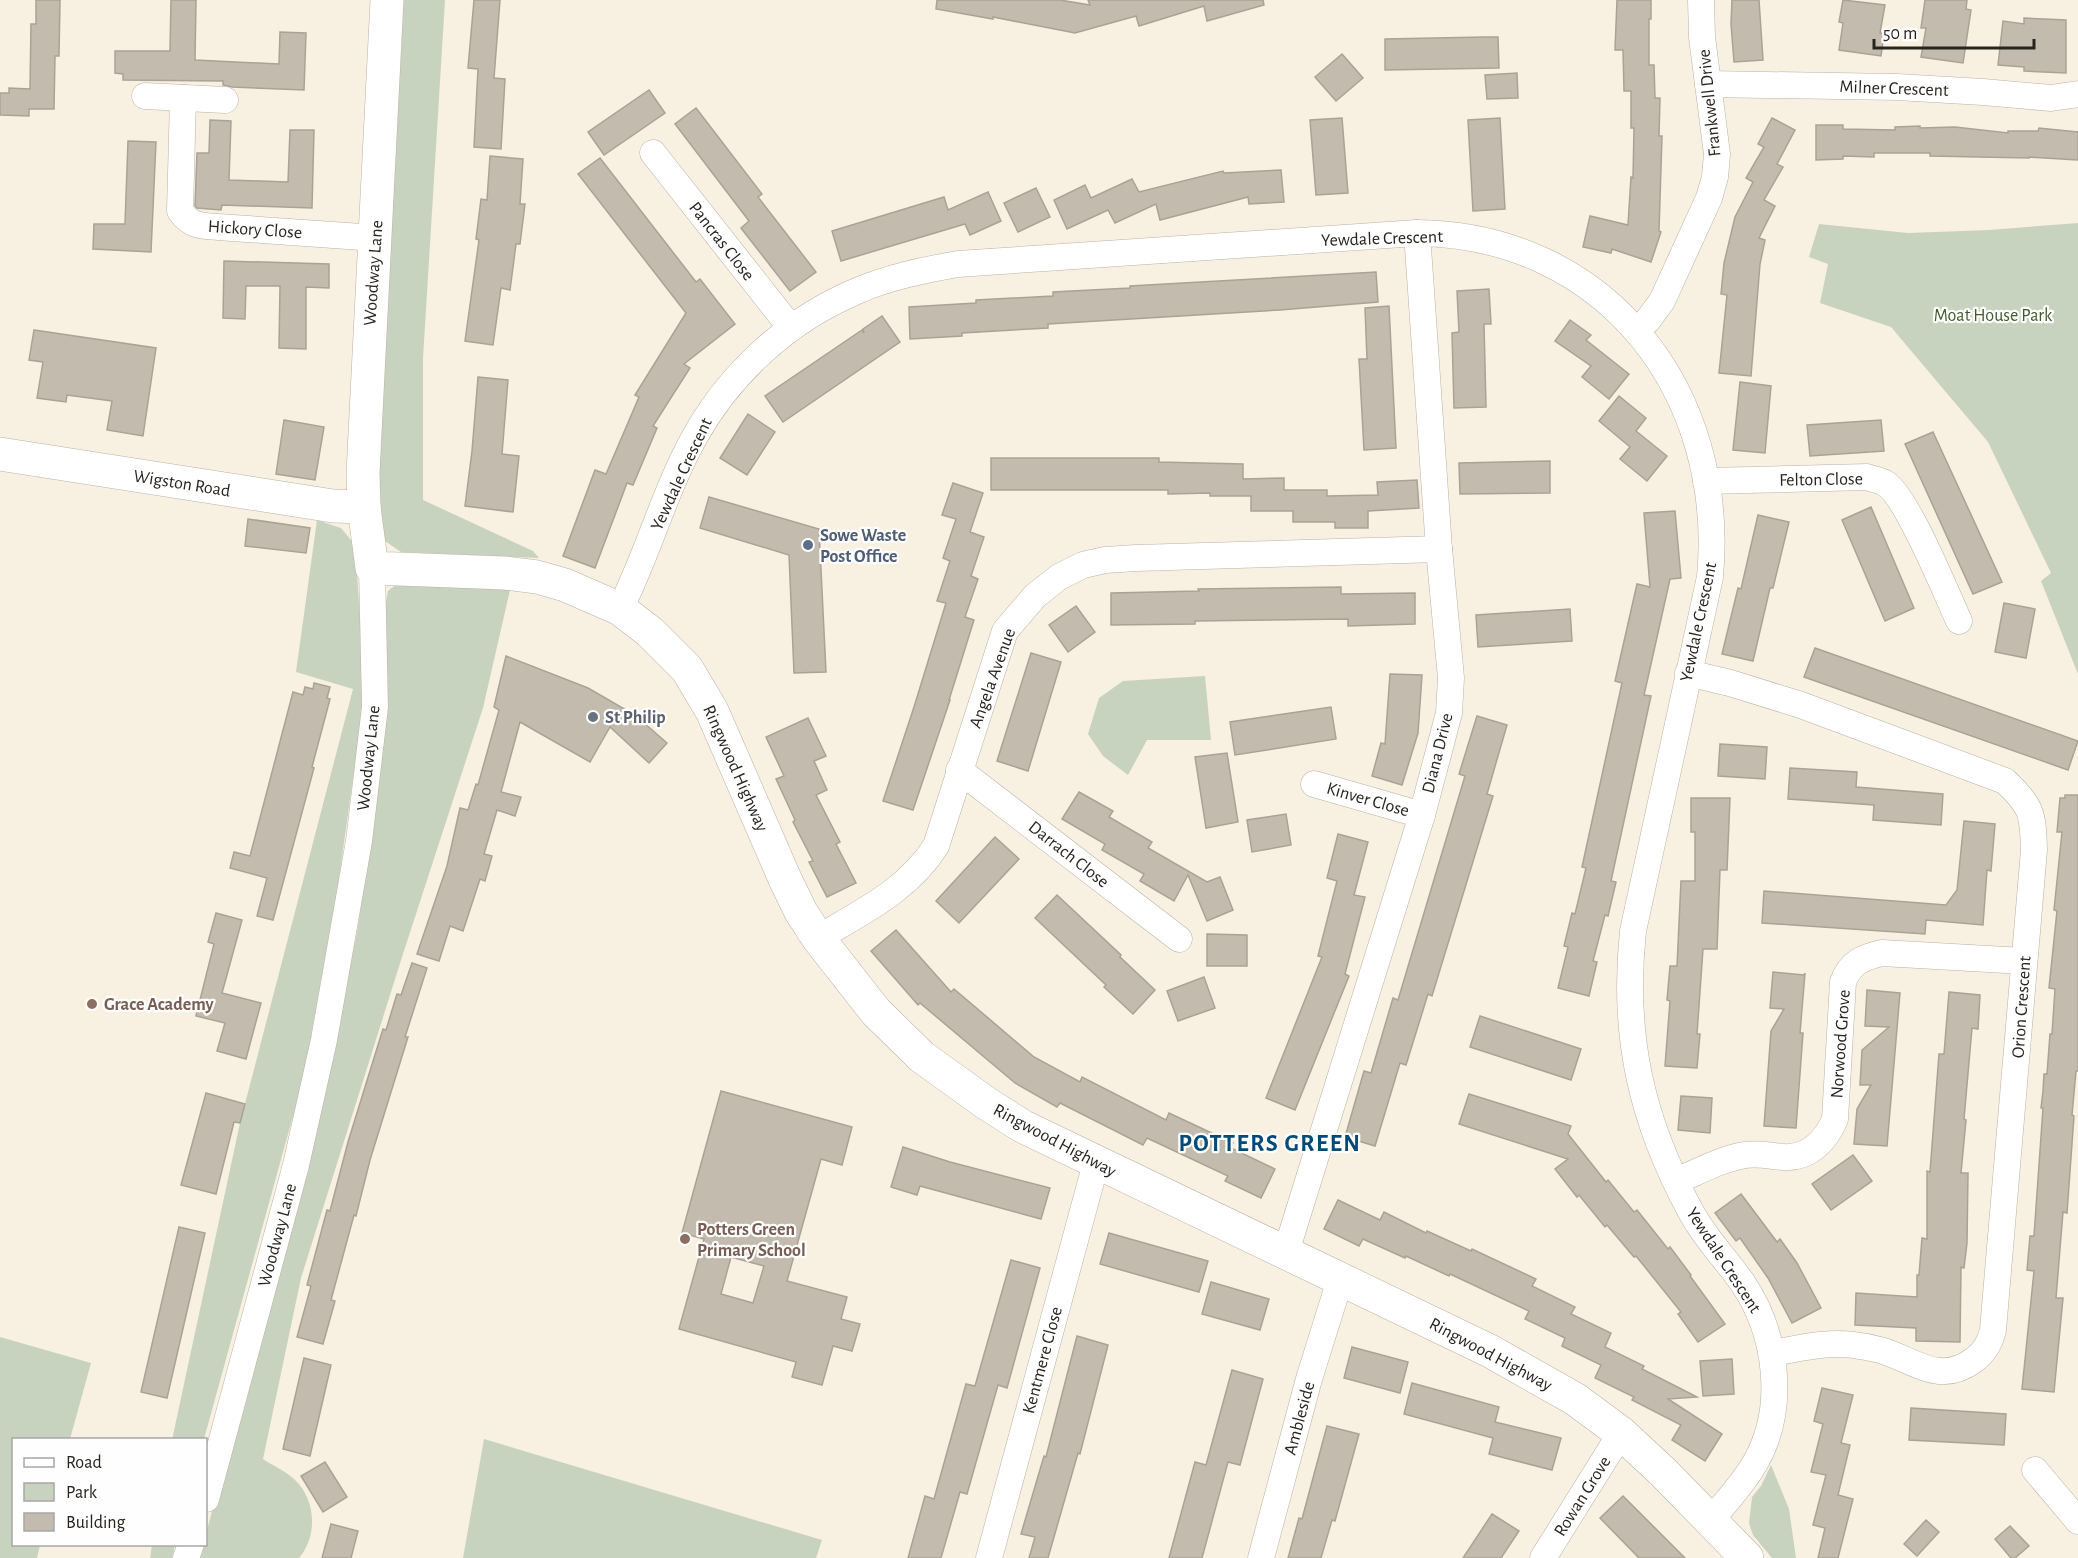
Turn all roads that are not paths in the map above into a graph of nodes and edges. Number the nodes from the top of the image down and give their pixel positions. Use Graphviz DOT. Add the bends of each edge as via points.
graph roads {
  1 [pos="387,0"];
  2 [pos="1701,0"];
  3 [pos="1708,84"];
  4 [pos="2078,94"];
  5 [pos="145,96"];
  6 [pos="183,98"];
  7 [pos="225,100"];
  8 [pos="653,153"];
  9 [pos="1417,233"];
  10 [pos="376,238"];
  11 [pos="791,328"];
  12 [pos="1636,330"];
  13 [pos="0,454"];
  14 [pos="1706,481"];
  15 [pos="364,507"];
  16 [pos="1439,549"];
  17 [pos="372,568"];
  18 [pos="620,609"];
  19 [pos="1959,621"];
  20 [pos="1688,673"];
  21 [pos="959,770"];
  22 [pos="1314,784"];
  23 [pos="1422,814"];
  24 [pos="818,938"];
  25 [pos="1179,939"];
  26 [pos="2024,961"];
  27 [pos="1096,1163"];
  28 [pos="1676,1182"];
  29 [pos="1286,1252"];
  30 [pos="1340,1280"];
  31 [pos="1772,1353"];
  32 [pos="1621,1433"];
  33 [pos="2036,1470"];
  34 [pos="207,1494"];
  35 [pos="1710,1521"];
  36 [pos="2078,1521"];
  37 [pos="989,1558"];
  38 [pos="1261,1558"];
  39 [pos="1543,1558"];
  40 [pos="1747,1558"];
  1 -- 10 [label="street, Woodway Lane"];
  2 -- 3 [label="street, Frankwell Drive"];
  3 -- 4 [label="street, Milner Crescent" via="1897,87 2051,98"];
  3 -- 12 [label="street, Frankwell Drive" via="1717,154 1715,177 1662,301"];
  5 -- 6 [label="street"];
  6 -- 7 [label="street"];
  6 -- 10 [label="street, Hickory Close" via="180,211 187,220 218,228"];
  8 -- 11 [label="street, Pancras Close"];
  9 -- 11 [label="street, Yewdale Crescent" via="958,264 891,278 857,291"];
  9 -- 12 [label="street, Yewdale Crescent" via="1470,237 1542,260 1577,279"];
  9 -- 16 [label="street, Diana Drive"];
  10 -- 15 [label="street, Woodway Lane"];
  11 -- 18 [label="street, Yewdale Crescent" via="744,369 719,398 693,439"];
  12 -- 14 [label="street, Yewdale Crescent" via="1663,366 1687,413"];
  13 -- 15 [label="street, Wigston Road" via="333,506"];
  14 -- 19 [label="street, Felton Close" via="1867,477 1885,483 1908,513"];
  14 -- 20 [label="street, Yewdale Crescent" via="1713,545"];
  15 -- 17 [label="street, Woodway Lane"];
  16 -- 21 [label="street, Angela Avenue" via="1136,558 1083,565 1035,596 1005,631"];
  16 -- 23 [label="street, Diana Drive" via="1450,698"];
  17 -- 18 [label="street, Ringwood Highway" via="537,577"];
  17 -- 34 [label="street, Woodway Lane" via="375,707 359,841 324,1040 296,1165"];
  18 -- 24 [label="street, Ringwood Highway" via="670,651 702,693 785,879"];
  20 -- 26 [label="street, Orion Crescent" via="1802,705 2005,782 2029,806 2034,825"];
  20 -- 28 [label="street, Yewdale Crescent" via="1633,931 1630,964 1635,1062 1660,1146"];
  21 -- 24 [label="street, Angela Avenue" via="936,846 925,863 891,895"];
  21 -- 25 [label="street, Darrach Close"];
  22 -- 23 [label="street, Kinver Close"];
  23 -- 29 [label="street, Diana Drive"];
  24 -- 27 [label="street, Ringwood Highway" via="876,1012 922,1057 1022,1126"];
  26 -- 28 [label="street, Norwood Grove" via="1882,953 1854,963 1843,982 1835,1119 1830,1132 1818,1145 1796,1158 1744,1155"];
  26 -- 31 [label="street, Orion Crescent" via="1990,1343 1969,1364 1942,1372 1851,1344"];
  27 -- 29 [label="street, Ringwood Highway"];
  27 -- 37 [label="street, Kentmere Close"];
  28 -- 31 [label="street, Yewdale Crescent" via="1707,1239 1742,1282 1760,1313"];
  29 -- 30 [label="street, Ringwood Highway"];
  30 -- 32 [label="street, Ringwood Highway" via="1490,1351 1575,1399"];
  30 -- 38 [label="street, Ambleside"];
  31 -- 35 [label="street, Yewdale Crescent" via="1773,1410 1764,1446 1741,1485"];
  32 -- 35 [label="street, Ringwood Highway"];
  32 -- 39 [label="street, Rowan Grove"];
  33 -- 36 [label="street"];
  35 -- 40 [label="street, Ringwood Highway"];
}
